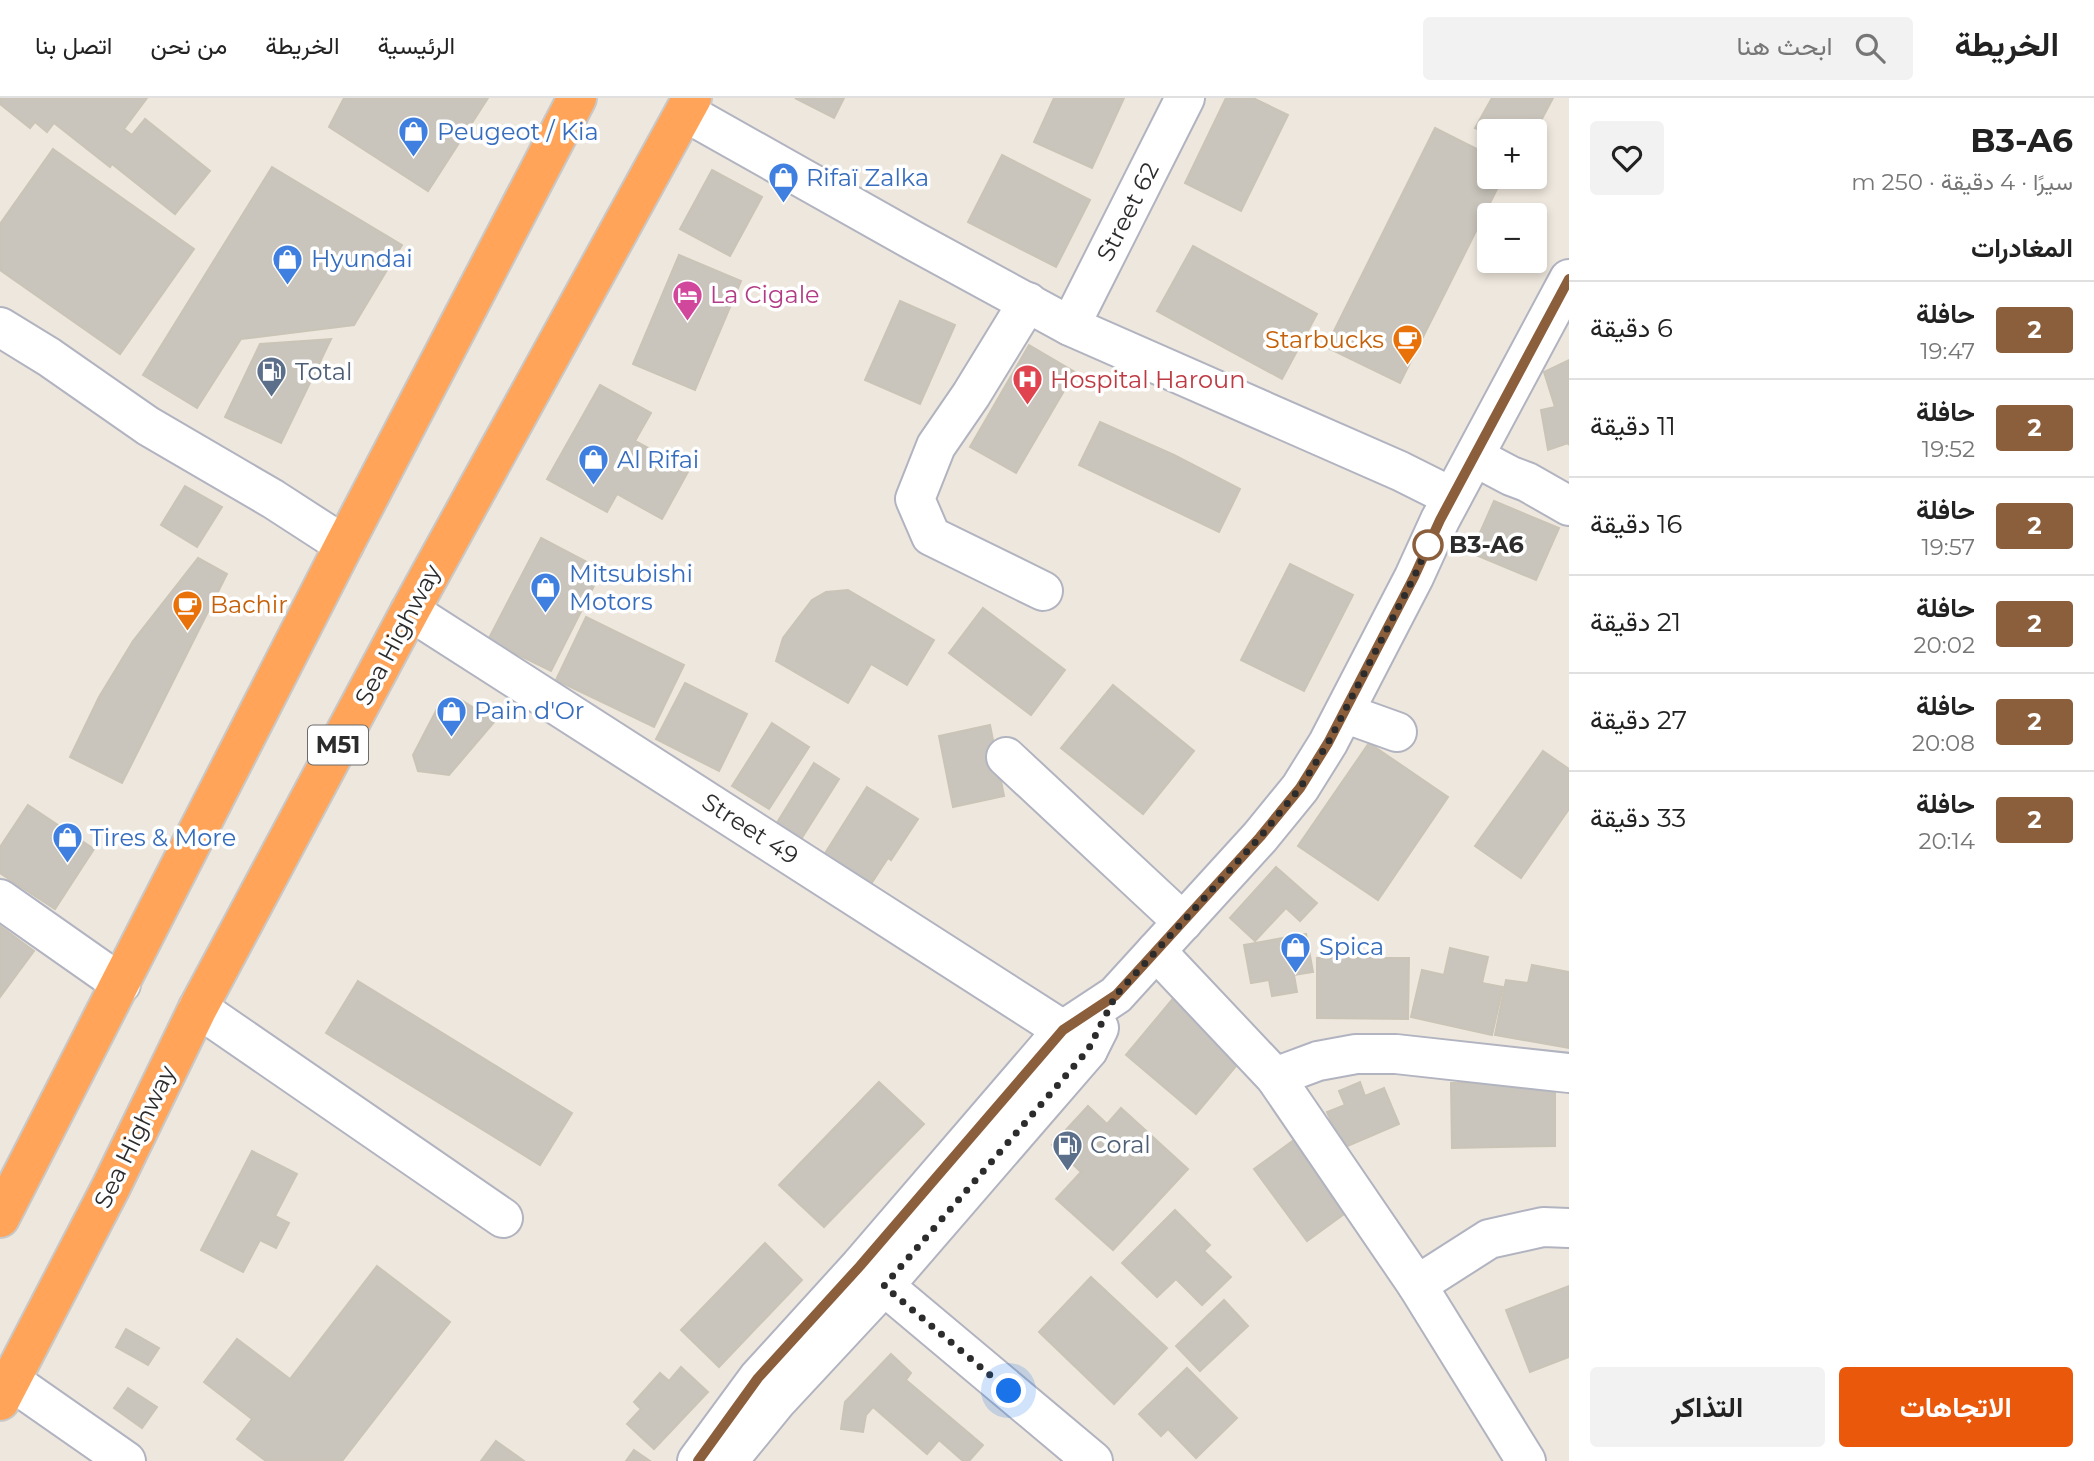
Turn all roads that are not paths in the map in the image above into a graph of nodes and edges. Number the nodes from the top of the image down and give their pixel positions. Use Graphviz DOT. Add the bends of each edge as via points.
graph roads {
  1 [pos="577,98"];
  2 [pos="1185,98"];
  3 [pos="689,105"];
  4 [pos="1569,279"];
  5 [pos="1028,302"];
  6 [pos="1070,326"];
  7 [pos="0,327"];
  8 [pos="1475,457"];
  9 [pos="1452,497"];
  10 [pos="1569,506"];
  11 [pos="344,544"];
  12 [pos="1043,591"];
  13 [pos="410,611"];
  14 [pos="1344,713"];
  15 [pos="1397,732"];
  16 [pos="1006,757"];
  17 [pos="0,899"];
  18 [pos="1182,922"];
  19 [pos="1156,951"];
  20 [pos="121,984"];
  21 [pos="198,1008"];
  22 [pos="1075,1040"];
  23 [pos="1569,1073"];
  24 [pos="1275,1077"];
  25 [pos="0,1218"];
  26 [pos="503,1218"];
  27 [pos="1569,1228"];
  28 [pos="872,1276"];
  29 [pos="1417,1285"];
  30 [pos="5,1391"];
  31 [pos="126,1461"];
  32 [pos="697,1461"];
  33 [pos="728,1461"];
  34 [pos="1093,1461"];
  35 [pos="1526,1461"];
  1 -- 11 [label="highway"];
  2 -- 6 [label="street, Street 62"];
  3 -- 5 [label="street" via="914,241"];
  3 -- 13 [label="highway, Sea Highway / M51"];
  4 -- 8 [label="street"];
  5 -- 6 [label="street"];
  5 -- 12 [label="street" via="936,446 915,499 931,536"];
  6 -- 9 [label="street"];
  7 -- 11 [label="street" via="148,426"];
  8 -- 9 [label="street"];
  8 -- 10 [label="street"];
  9 -- 14 [label="street"];
  11 -- 20 [label="highway"];
  13 -- 21 [label="highway, Sea Highway / M51"];
  13 -- 22 [label="street, Street 49"];
  14 -- 15 [label="street"];
  14 -- 18 [label="street" via="1300,788"];
  16 -- 18 [label="street"];
  17 -- 20 [label="street"];
  18 -- 19 [label="street"];
  19 -- 22 [label="street"];
  19 -- 24 [label="street"];
  20 -- 25 [label="highway"];
  21 -- 26 [label="street"];
  21 -- 30 [label="highway, Sea Highway / M51"];
  22 -- 28 [label="street"];
  23 -- 24 [label="street" via="1396,1054 1318,1061"];
  24 -- 29 [label="street"];
  27 -- 29 [label="street" via="1543,1227 1489,1239"];
  28 -- 32 [label="street" via="758,1378"];
  28 -- 33 [label="street"];
  28 -- 34 [label="street"];
  29 -- 35 [label="street"];
  30 -- 31 [label="street"];
}
